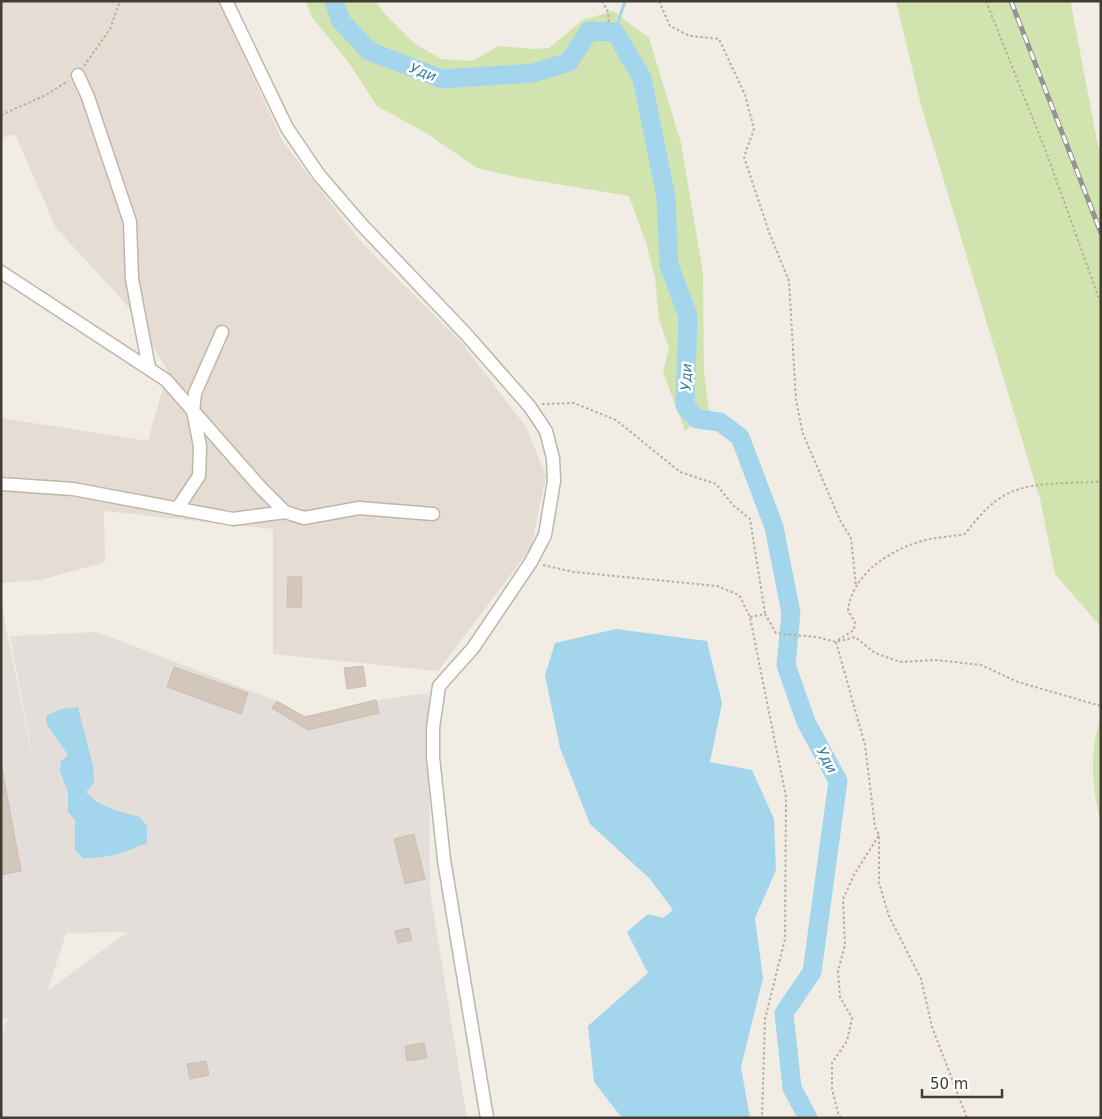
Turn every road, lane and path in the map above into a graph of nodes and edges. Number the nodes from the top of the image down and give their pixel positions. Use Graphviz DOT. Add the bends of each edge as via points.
graph roads {
  1 [pos="226,1"];
  2 [pos="602,1"];
  3 [pos="659,1"];
  4 [pos="986,1"];
  5 [pos="609,25"];
  6 [pos="78,75"];
  7 [pos="1,272"];
  8 [pos="1101,304"];
  9 [pos="222,332"];
  10 [pos="149,368"];
  11 [pos="530,407"];
  12 [pos="193,411"];
  13 [pos="1101,481"];
  14 [pos="1,484"];
  15 [pos="177,509"];
  16 [pos="285,512"];
  17 [pos="433,514"];
  18 [pos="531,562"];
  19 [pos="856,586"];
  20 [pos="765,614"];
  21 [pos="750,617"];
  22 [pos="836,642"];
  23 [pos="1101,706"];
  24 [pos="879,834"];
  25 [pos="487,1118"];
  26 [pos="762,1118"];
  27 [pos="842,1118"];
  28 [pos="967,1118"];
  1 -- 11 [label="street" via="287,128 319,175 362,226"];
  2 -- 5 [label="path" via="608,12"];
  3 -- 19 [label="path" via="670,26 690,36 719,39 745,95 754,129 744,157 789,281 796,400 802,426 840,520 852,538"];
  4 -- 8 [label="path" via="1048,157"];
  6 -- 10 [label="street" via="130,222 132,279"];
  7 -- 10 [label="street"];
  9 -- 12 [label="street" via="195,393"];
  10 -- 12 [label="street" via="166,380"];
  11 -- 18 [label="street" via="546,431 553,458 554,481 545,535"];
  11 -- 20 [label="path" via="548,402 574,403 616,420 680,472 716,484 750,519"];
  12 -- 15 [label="street" via="200,446 198,476"];
  12 -- 16 [label="street"];
  13 -- 19 [label="path" via="1043,484 1009,492 984,509 965,534 921,541 896,550"];
  14 -- 15 [label="street" via="73,489"];
  15 -- 16 [label="street" via="234,519"];
  16 -- 17 [label="street" via="304,518 359,508"];
  18 -- 21 [label="path" via="574,572 717,586 739,594"];
  18 -- 25 [label="street" via="473,648 439,686 433,728 444,860"];
  19 -- 22 [label="path" via="848,611 856,622 854,630"];
  20 -- 21 [label="path"];
  20 -- 22 [label="path" via="776,633"];
  21 -- 26 [label="path" via="786,797 785,939 765,1019"];
  22 -- 23 [label="path" via="855,638 875,653 900,662 936,660 981,665 1018,682"];
  22 -- 24 [label="path" via="865,745 875,827"];
  24 -- 27 [label="path" via="843,899 845,945 838,971 840,997 852,1018 848,1041 832,1063 832,1089"];
  24 -- 28 [label="path" via="879,883 889,916 922,979 932,1027"];
}
